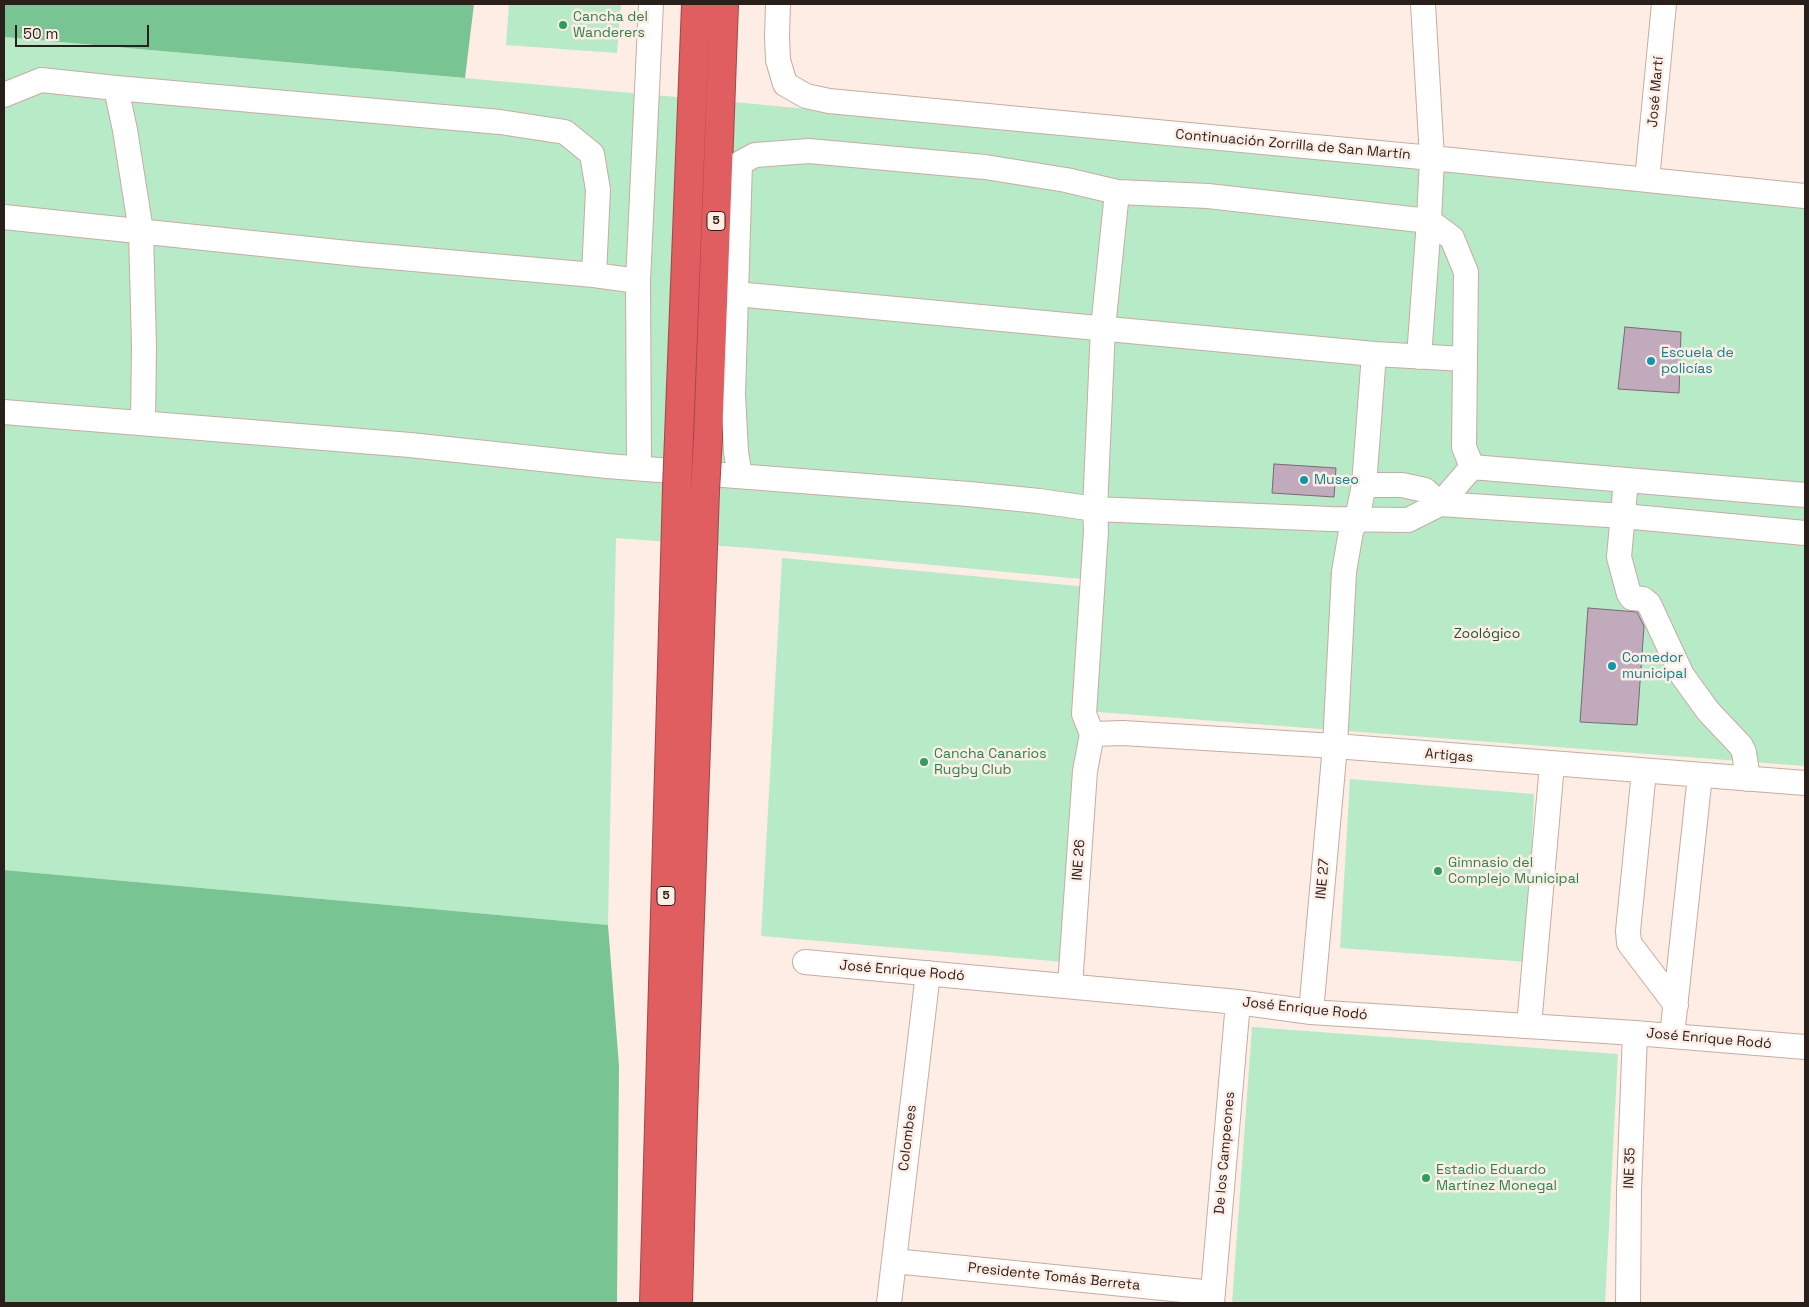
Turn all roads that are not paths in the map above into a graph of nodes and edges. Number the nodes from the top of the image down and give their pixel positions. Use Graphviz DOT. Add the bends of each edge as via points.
graph roads {
  1 [pos="651,4"];
  2 [pos="696,4"];
  3 [pos="724,4"];
  4 [pos="778,4"];
  5 [pos="1423,4"];
  6 [pos="1664,4"];
  7 [pos="116,88"];
  8 [pos="4,95"];
  9 [pos="1432,158"];
  10 [pos="1647,180"];
  11 [pos="1117,192"];
  12 [pos="1805,196"];
  13 [pos="4,217"];
  14 [pos="1429,221"];
  15 [pos="141,231"];
  16 [pos="594,275"];
  17 [pos="638,281"];
  18 [pos="736,294"];
  19 [pos="1103,328"];
  20 [pos="1374,354"];
  21 [pos="1419,356"];
  22 [pos="1465,359"];
  23 [pos="4,412"];
  24 [pos="143,422"];
  25 [pos="1472,467"];
  26 [pos="640,468"];
  27 [pos="740,476"];
  28 [pos="1626,480"];
  29 [pos="1364,485"];
  30 [pos="1805,495"];
  31 [pos="1440,504"];
  32 [pos="1095,510"];
  33 [pos="1623,516"];
  34 [pos="1356,519"];
  35 [pos="1805,533"];
  36 [pos="1092,734"];
  37 [pos="1335,746"];
  38 [pos="1552,764"];
  39 [pos="1644,771"];
  40 [pos="1700,775"];
  41 [pos="1748,779"];
  42 [pos="1805,783"];
  43 [pos="805,962"];
  44 [pos="928,973"];
  45 [pos="1070,986"];
  46 [pos="1238,1002"];
  47 [pos="1676,1006"];
  48 [pos="1311,1012"];
  49 [pos="1529,1026"];
  50 [pos="1635,1033"];
  51 [pos="1672,1036"];
  52 [pos="1805,1047"];
  53 [pos="894,1261"];
  54 [pos="1213,1298"];
  55 [pos="654,1303"];
  56 [pos="678,1303"];
  57 [pos="889,1303"];
  58 [pos="1628,1303"];
  1 -- 17 [label="street"];
  2 -- 55 [label="highway, 5, bridge" via="677,488"];
  3 -- 56 [label="highway, 5, bridge" via="682,1115"];
  4 -- 9 [label="street, Continuación Zorrilla de San Martín" via="778,60 785,84 806,96 830,101"];
  5 -- 9 [label="street"];
  6 -- 10 [label="street, José Martí"];
  7 -- 8 [label="street" via="41,80"];
  7 -- 15 [label="street"];
  7 -- 16 [label="street" via="500,122 565,132 592,154 598,190"];
  9 -- 10 [label="street, Continuación Zorrilla de San Martín"];
  9 -- 14 [label="street"];
  10 -- 12 [label="street, Continuación Zorrilla de San Martín"];
  11 -- 14 [label="street" via="1208,196"];
  11 -- 18 [label="street" via="985,167 809,151 755,154 740,163"];
  11 -- 19 [label="street"];
  13 -- 15 [label="street"];
  14 -- 21 [label="street"];
  14 -- 22 [label="street" via="1452,238 1466,272"];
  15 -- 16 [label="street"];
  15 -- 24 [label="street"];
  16 -- 17 [label="street"];
  17 -- 26 [label="street"];
  18 -- 19 [label="street"];
  18 -- 27 [label="street" via="733,394"];
  19 -- 20 [label="street"];
  19 -- 32 [label="street"];
  20 -- 21 [label="street"];
  20 -- 29 [label="street, INE 27"];
  21 -- 22 [label="street"];
  22 -- 25 [label="street" via="1464,447"];
  23 -- 24 [label="street"];
  24 -- 26 [label="street"];
  25 -- 28 [label="street"];
  25 -- 31 [label="street"];
  26 -- 27 [label="street"];
  27 -- 32 [label="street" via="969,494"];
  28 -- 30 [label="street"];
  28 -- 33 [label="street"];
  29 -- 31 [label="street" via="1402,485 1425,490"];
  29 -- 34 [label="street, INE 27"];
  31 -- 33 [label="street"];
  31 -- 34 [label="street" via="1408,520"];
  32 -- 34 [label="street"];
  32 -- 36 [label="street" via="1084,714"];
  33 -- 35 [label="street"];
  33 -- 41 [label="street" via="1619,557 1629,594 1649,604 1682,675 1708,712 1741,746"];
  34 -- 37 [label="street, INE 27" via="1344,572"];
  36 -- 37 [label="street, Artigas" via="1123,733"];
  36 -- 45 [label="street, INE 26" via="1085,771"];
  37 -- 38 [label="street, Artigas"];
  37 -- 48 [label="street, INE 27"];
  38 -- 39 [label="street, Artigas"];
  38 -- 49 [label="street"];
  39 -- 40 [label="street, Artigas"];
  39 -- 47 [label="street" via="1629,943"];
  40 -- 41 [label="street, Artigas"];
  40 -- 47 [label="street"];
  41 -- 42 [label="street, Artigas"];
  43 -- 44 [label="street, José Enrique Rodó"];
  44 -- 45 [label="street, José Enrique Rodó"];
  44 -- 53 [label="street, Colombes"];
  45 -- 46 [label="street, José Enrique Rodó"];
  46 -- 48 [label="street, José Enrique Rodó"];
  46 -- 54 [label="street, De los Campeones"];
  47 -- 51 [label="street"];
  48 -- 49 [label="street, José Enrique Rodó"];
  49 -- 50 [label="street, José Enrique Rodó"];
  50 -- 51 [label="street, José Enrique Rodó"];
  50 -- 58 [label="street, INE 35" via="1628,1200"];
  51 -- 52 [label="street, José Enrique Rodó"];
  53 -- 54 [label="street, Presidente Tomás Berreta"];
  53 -- 57 [label="street, Colombes"];
}
